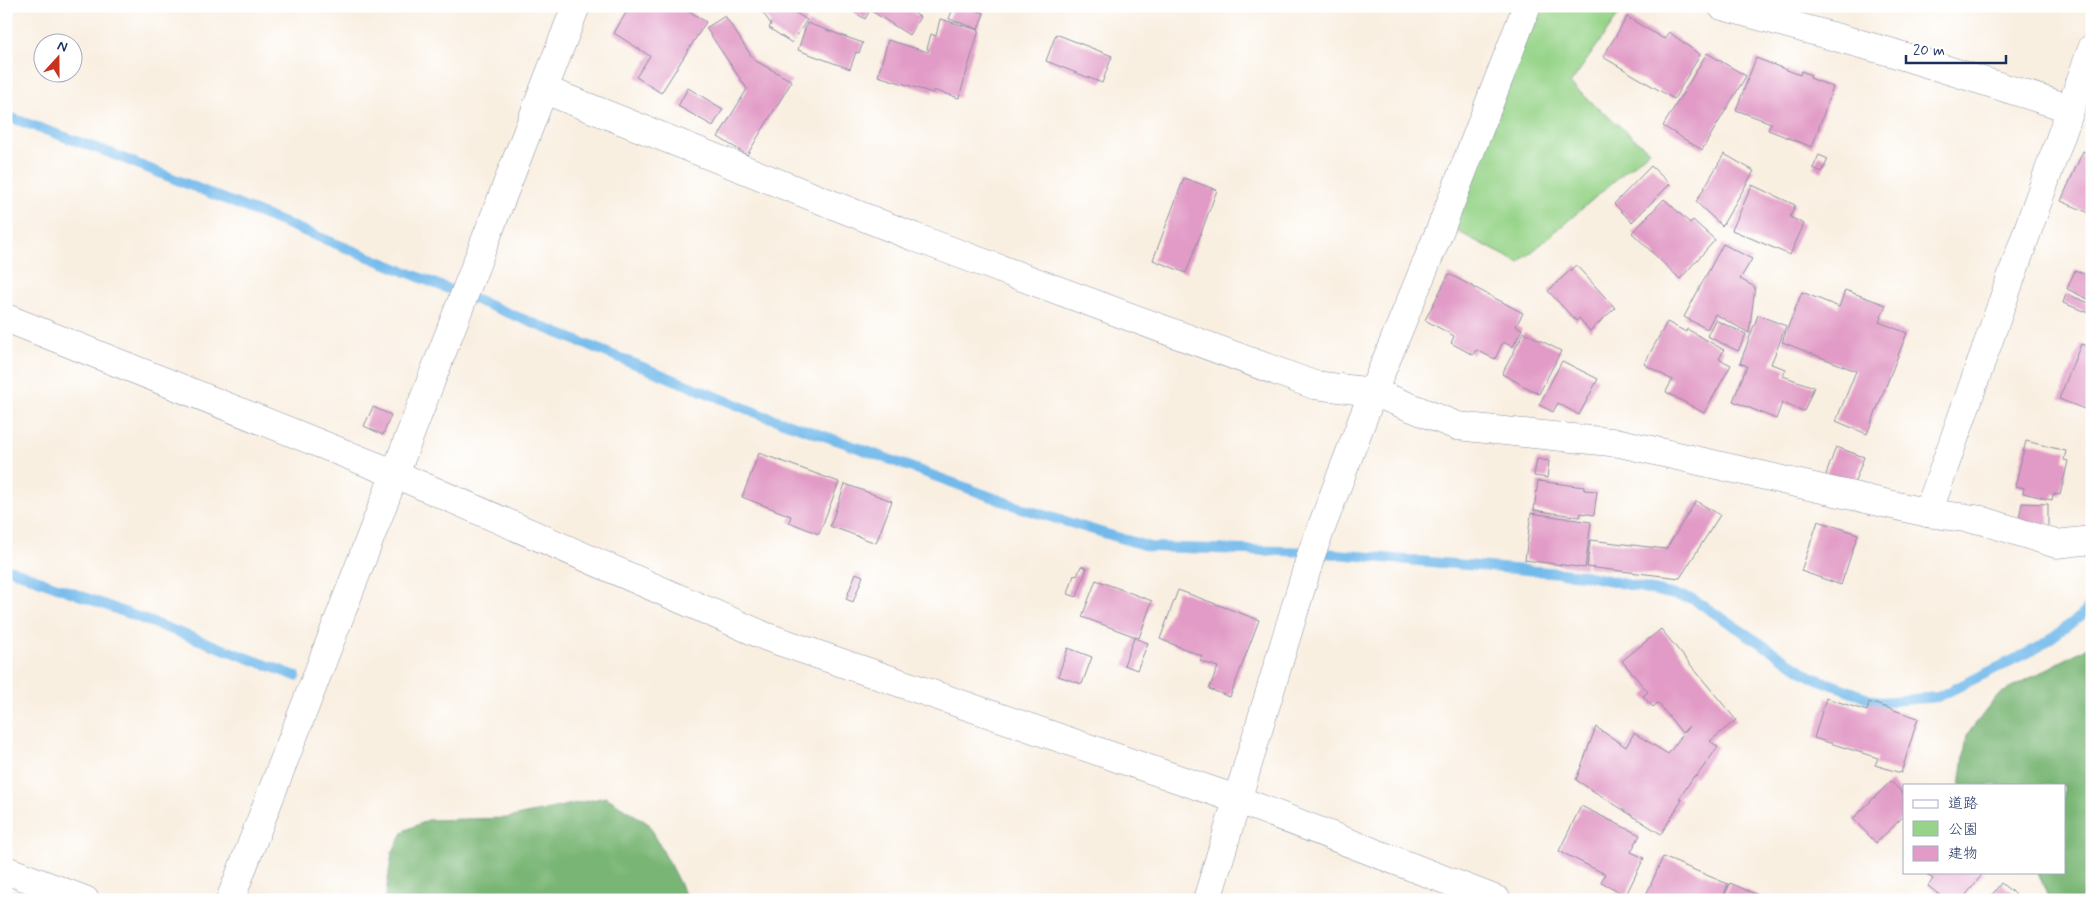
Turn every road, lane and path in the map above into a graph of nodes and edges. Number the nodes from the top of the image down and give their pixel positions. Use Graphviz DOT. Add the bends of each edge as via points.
graph roads {
  1 [pos="576,6"];
  2 [pos="1526,6"];
  3 [pos="1722,6"];
  4 [pos="2092,48"];
  5 [pos="545,90"];
  6 [pos="2069,108"];
  7 [pos="6,318"];
  8 [pos="1373,392"];
  9 [pos="393,473"];
  10 [pos="1928,512"];
  11 [pos="2092,540"];
  12 [pos="1236,799"];
  13 [pos="6,870"];
  14 [pos="85,900"];
  15 [pos="230,900"];
  16 [pos="1207,900"];
  17 [pos="1497,900"];
  1 -- 5 [label="street"];
  2 -- 8 [label="street" via="1440,230"];
  3 -- 6 [label="street" via="1890,52"];
  4 -- 6 [label="street"];
  5 -- 8 [label="street" via="914,237 1314,385"];
  5 -- 9 [label="street"];
  6 -- 10 [label="street"];
  7 -- 9 [label="street"];
  8 -- 10 [label="street" via="1457,426 1620,443"];
  8 -- 12 [label="street" via="1312,552"];
  9 -- 12 [label="street" via="767,637"];
  9 -- 15 [label="street"];
  10 -- 11 [label="street" via="1981,520 2056,544"];
  12 -- 16 [label="street"];
  12 -- 17 [label="street"];
  13 -- 14 [label="street"];
}
